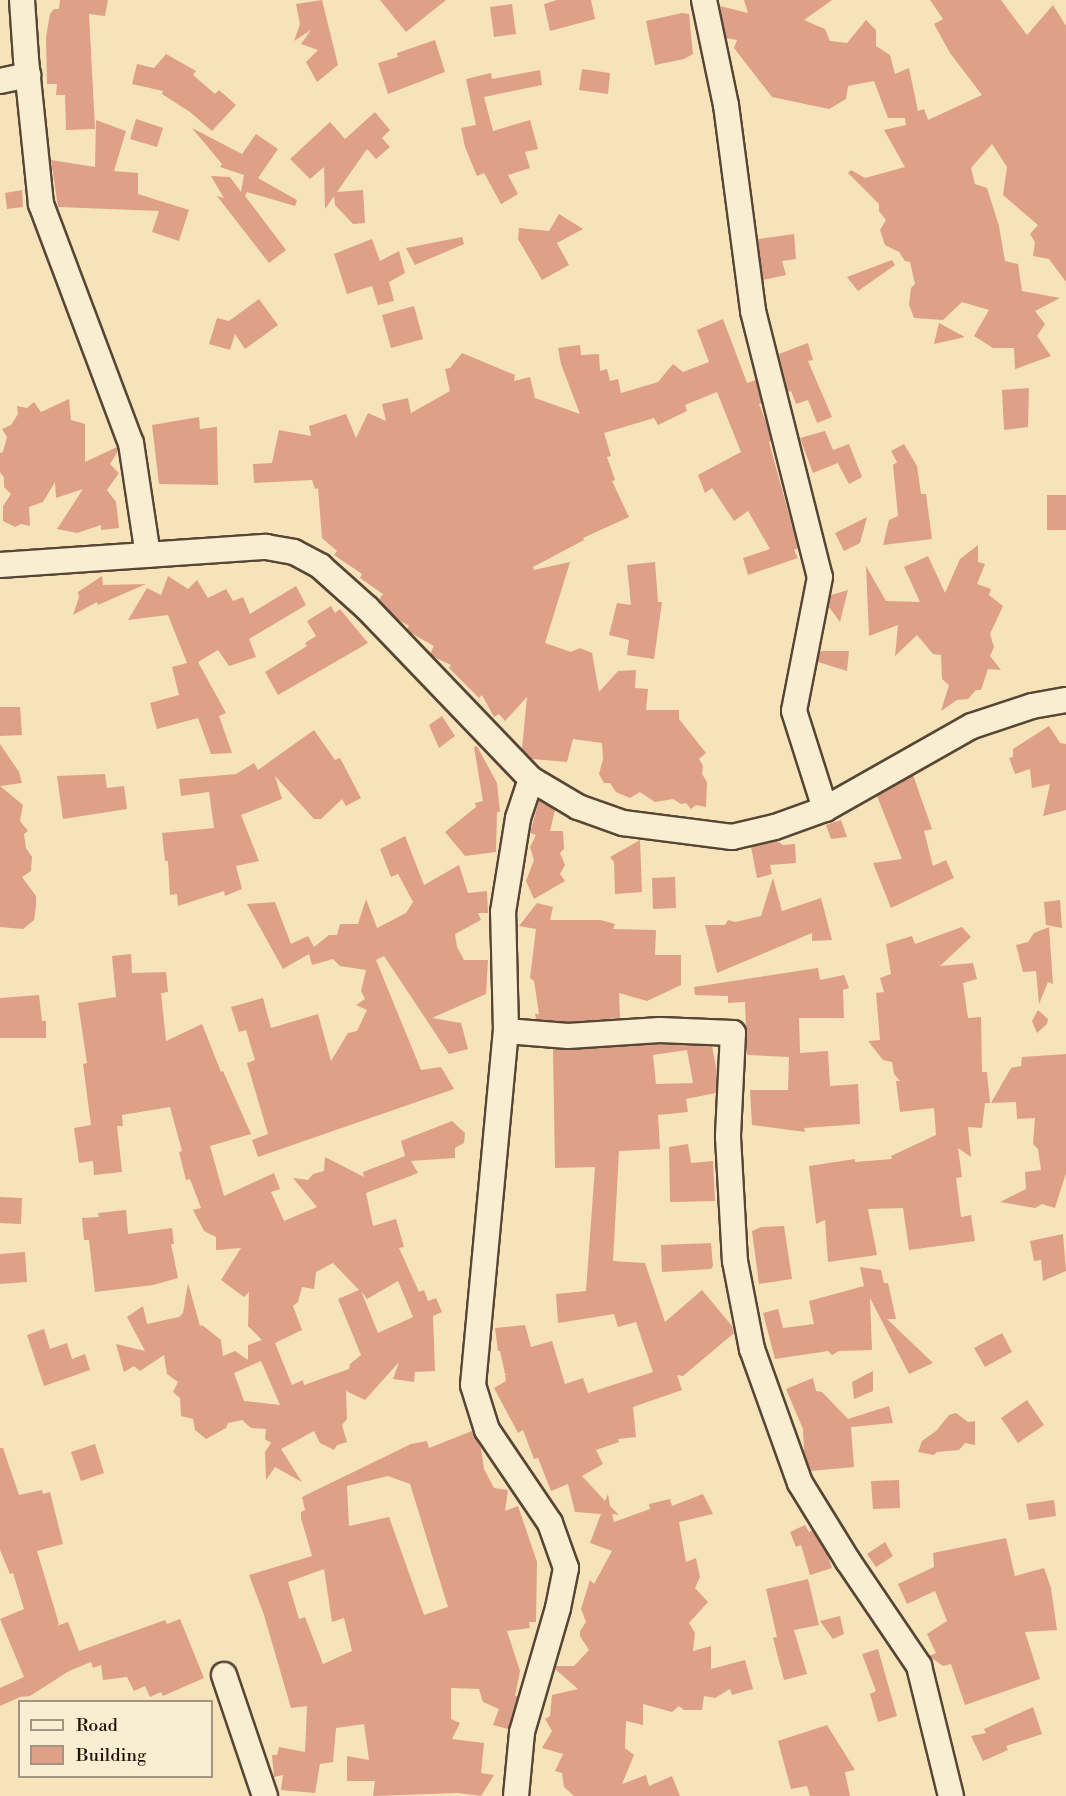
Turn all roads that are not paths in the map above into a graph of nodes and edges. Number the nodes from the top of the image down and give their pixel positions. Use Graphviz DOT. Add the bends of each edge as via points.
graph roads {
  1 [pos="22,0"];
  2 [pos="704,0"];
  3 [pos="28,75"];
  4 [pos="0,81"];
  5 [pos="148,555"];
  6 [pos="0,565"];
  7 [pos="1066,700"];
  8 [pos="531,779"];
  9 [pos="825,809"];
  10 [pos="506,1031"];
  11 [pos="224,1675"];
  12 [pos="265,1796"];
  13 [pos="516,1796"];
  14 [pos="951,1796"];
  1 -- 3 [label="street"];
  2 -- 9 [label="street" via="726,105 753,311 820,577 794,711"];
  3 -- 4 [label="street"];
  3 -- 5 [label="street" via="41,204 131,443"];
  5 -- 6 [label="street"];
  5 -- 8 [label="street" via="266,547 294,552 320,566 391,632"];
  7 -- 9 [label="street" via="1032,706 972,726"];
  8 -- 9 [label="street" via="578,807 623,823 732,837"];
  8 -- 10 [label="street" via="518,818 503,912"];
  10 -- 13 [label="street" via="473,1385 487,1430 550,1523 566,1568 522,1732"];
  10 -- 14 [label="street" via="568,1036 660,1030 734,1033 728,1137 735,1261 752,1349 800,1483 919,1666"];
  11 -- 12 [label="street"];
}
